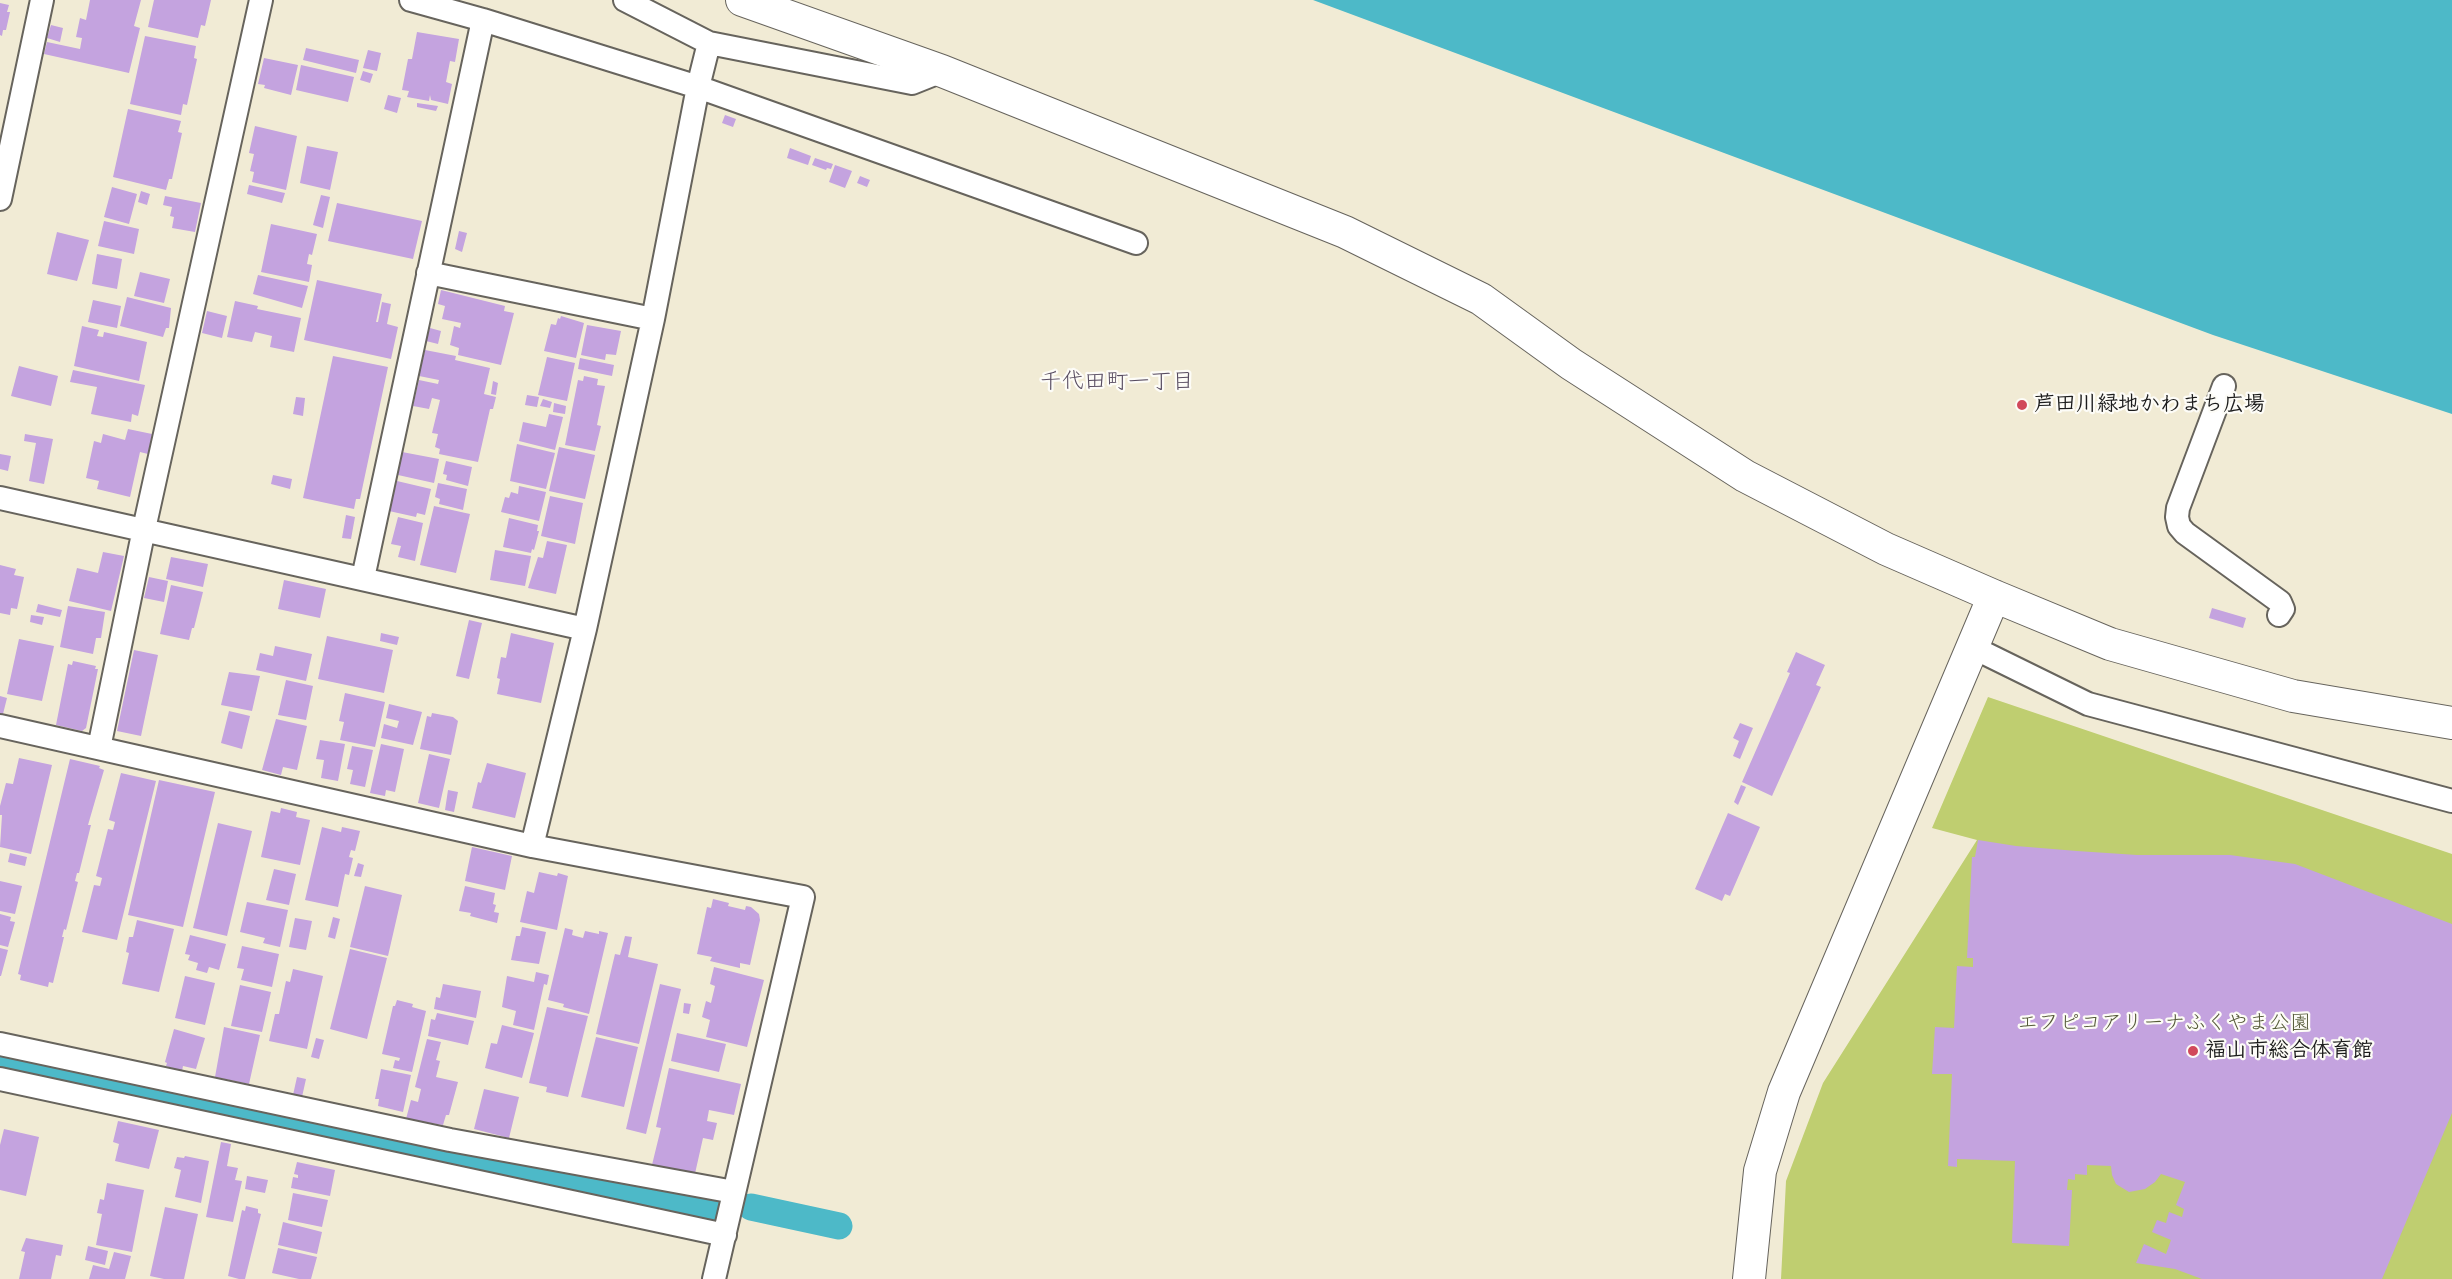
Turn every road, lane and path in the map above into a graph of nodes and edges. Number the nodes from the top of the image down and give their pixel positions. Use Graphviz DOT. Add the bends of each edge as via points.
graph roads {
  1 [pos="42,0"];
  2 [pos="261,0"];
  3 [pos="411,0"];
  4 [pos="625,0"];
  5 [pos="742,0"];
  6 [pos="483,20"];
  7 [pos="709,43"];
  8 [pos="942,71"];
  9 [pos="698,87"];
  10 [pos="0,199"];
  11 [pos="1137,243"];
  12 [pos="428,273"];
  13 [pos="654,319"];
  14 [pos="2224,386"];
  15 [pos="0,498"];
  16 [pos="144,529"];
  17 [pos="363,578"];
  18 [pos="1994,596"];
  19 [pos="2279,615"];
  20 [pos="585,629"];
  21 [pos="1972,647"];
  22 [pos="2452,723"];
  23 [pos="0,726"];
  24 [pos="99,748"];
  25 [pos="2452,801"];
  26 [pos="532,846"];
  27 [pos="0,1044"];
  28 [pos="0,1079"];
  29 [pos="734,1192"];
  30 [pos="725,1235"];
  31 [pos="714,1279"];
  32 [pos="1749,1279"];
  1 -- 10 [label="street"];
  2 -- 16 [label="street"];
  3 -- 6 [label="street"];
  4 -- 7 [label="street"];
  5 -- 8 [label="street"];
  6 -- 9 [label="street"];
  6 -- 12 [label="street"];
  7 -- 8 [label="street" via="912,83"];
  7 -- 9 [label="street"];
  8 -- 18 [label="street" via="1345,232 1481,299 1571,364 1745,476 1886,549"];
  9 -- 11 [label="street"];
  9 -- 13 [label="street"];
  12 -- 13 [label="street"];
  12 -- 17 [label="street"];
  13 -- 20 [label="street"];
  14 -- 19 [label="street" via="2177,518 2185,533 2280,602 2283,609"];
  15 -- 16 [label="street"];
  16 -- 17 [label="street"];
  16 -- 24 [label="street"];
  17 -- 20 [label="street"];
  18 -- 21 [label="street"];
  18 -- 22 [label="street" via="2110,644 2293,696"];
  20 -- 26 [label="street"];
  21 -- 25 [label="street" via="2088,704"];
  21 -- 32 [label="street" via="1784,1092 1760,1171"];
  23 -- 24 [label="street"];
  24 -- 26 [label="street"];
  26 -- 29 [label="street" via="803,897"];
  27 -- 29 [label="street" via="450,1140"];
  28 -- 30 [label="street"];
  29 -- 30 [label="street"];
  30 -- 31 [label="street"];
}
